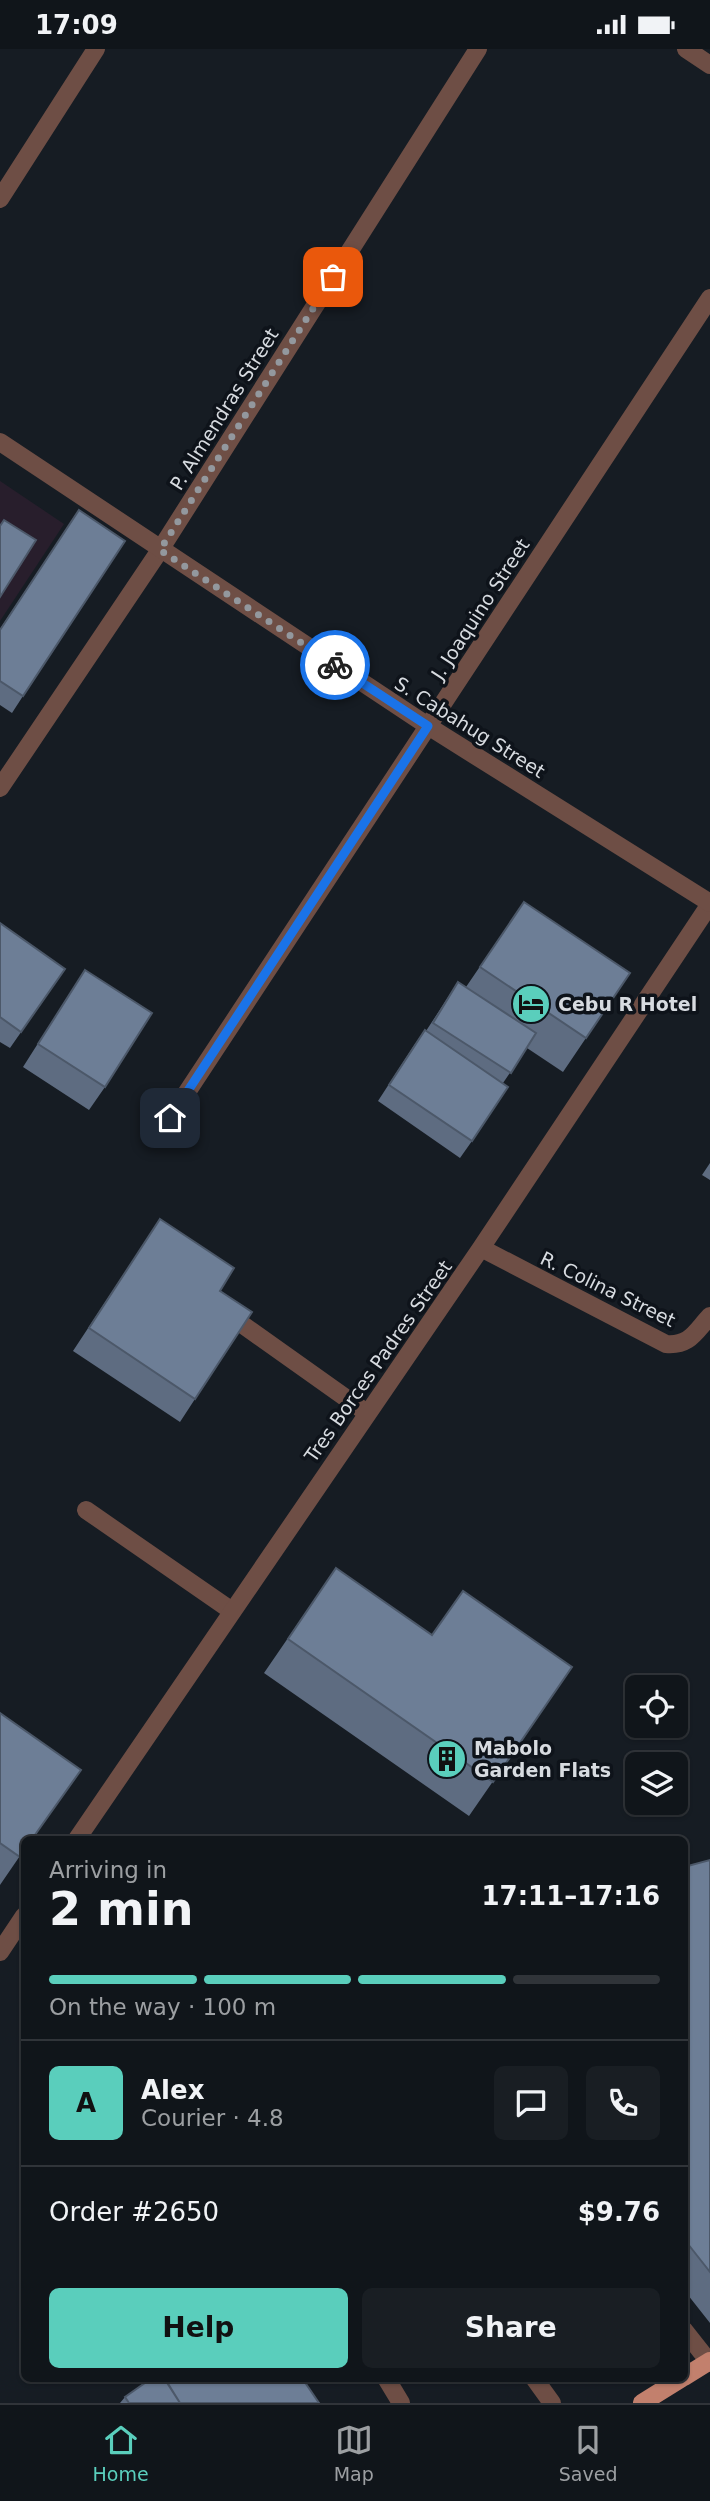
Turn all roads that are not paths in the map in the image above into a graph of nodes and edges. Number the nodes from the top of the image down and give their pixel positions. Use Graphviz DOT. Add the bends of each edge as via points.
graph roads {
  1 [pos="96,49"];
  2 [pos="478,49"];
  3 [pos="686,49"];
  4 [pos="710,65"];
  5 [pos="0,199"];
  6 [pos="710,298"];
  7 [pos="0,442"];
  8 [pos="160,550"];
  9 [pos="428,726"];
  10 [pos="0,788"];
  11 [pos="710,904"];
  12 [pos="170,1118"];
  13 [pos="481,1248"];
  14 [pos="229,1315"];
  15 [pos="710,1317"];
  16 [pos="367,1413"];
  17 [pos="86,1510"];
  18 [pos="232,1611"];
  19 [pos="79,1836"];
  20 [pos="21,1920"];
  21 [pos="0,1952"];
  22 [pos="688,2335"];
  23 [pos="710,2362"];
  24 [pos="688,2375"];
  25 [pos="388,2382"];
  26 [pos="537,2382"];
  27 [pos="676,2382"];
  28 [pos="401,2403"];
  29 [pos="552,2403"];
  30 [pos="642,2403"];
  1 -- 5 [label="street"];
  2 -- 8 [label="street, P. Almendras Street"];
  3 -- 4 [label="street"];
  6 -- 9 [label="street, J. Joaquino Street"];
  7 -- 8 [label="street, S. Cabahug Street"];
  8 -- 9 [label="street, S. Cabahug Street"];
  8 -- 10 [label="street, P. Almendras Street"];
  9 -- 11 [label="street, S. Cabahug Street"];
  9 -- 12 [label="street, J. Joaquino Street"];
  11 -- 13 [label="street, Tres Borces Padres Street"];
  13 -- 15 [label="street, R. Colina Street" via="666,1344 688,1341"];
  13 -- 16 [label="street, Tres Borces Padres Street"];
  14 -- 16 [label="street"];
  16 -- 18 [label="street, Tres Borces Padres Street"];
  17 -- 18 [label="street"];
  18 -- 19 [label="street, Tres Borces Padres Street"];
  20 -- 21 [label="street"];
  22 -- 23 [label="street"];
  23 -- 24 [label="main road"];
  25 -- 28 [label="street"];
  26 -- 29 [label="street"];
  27 -- 30 [label="main road"];
}
